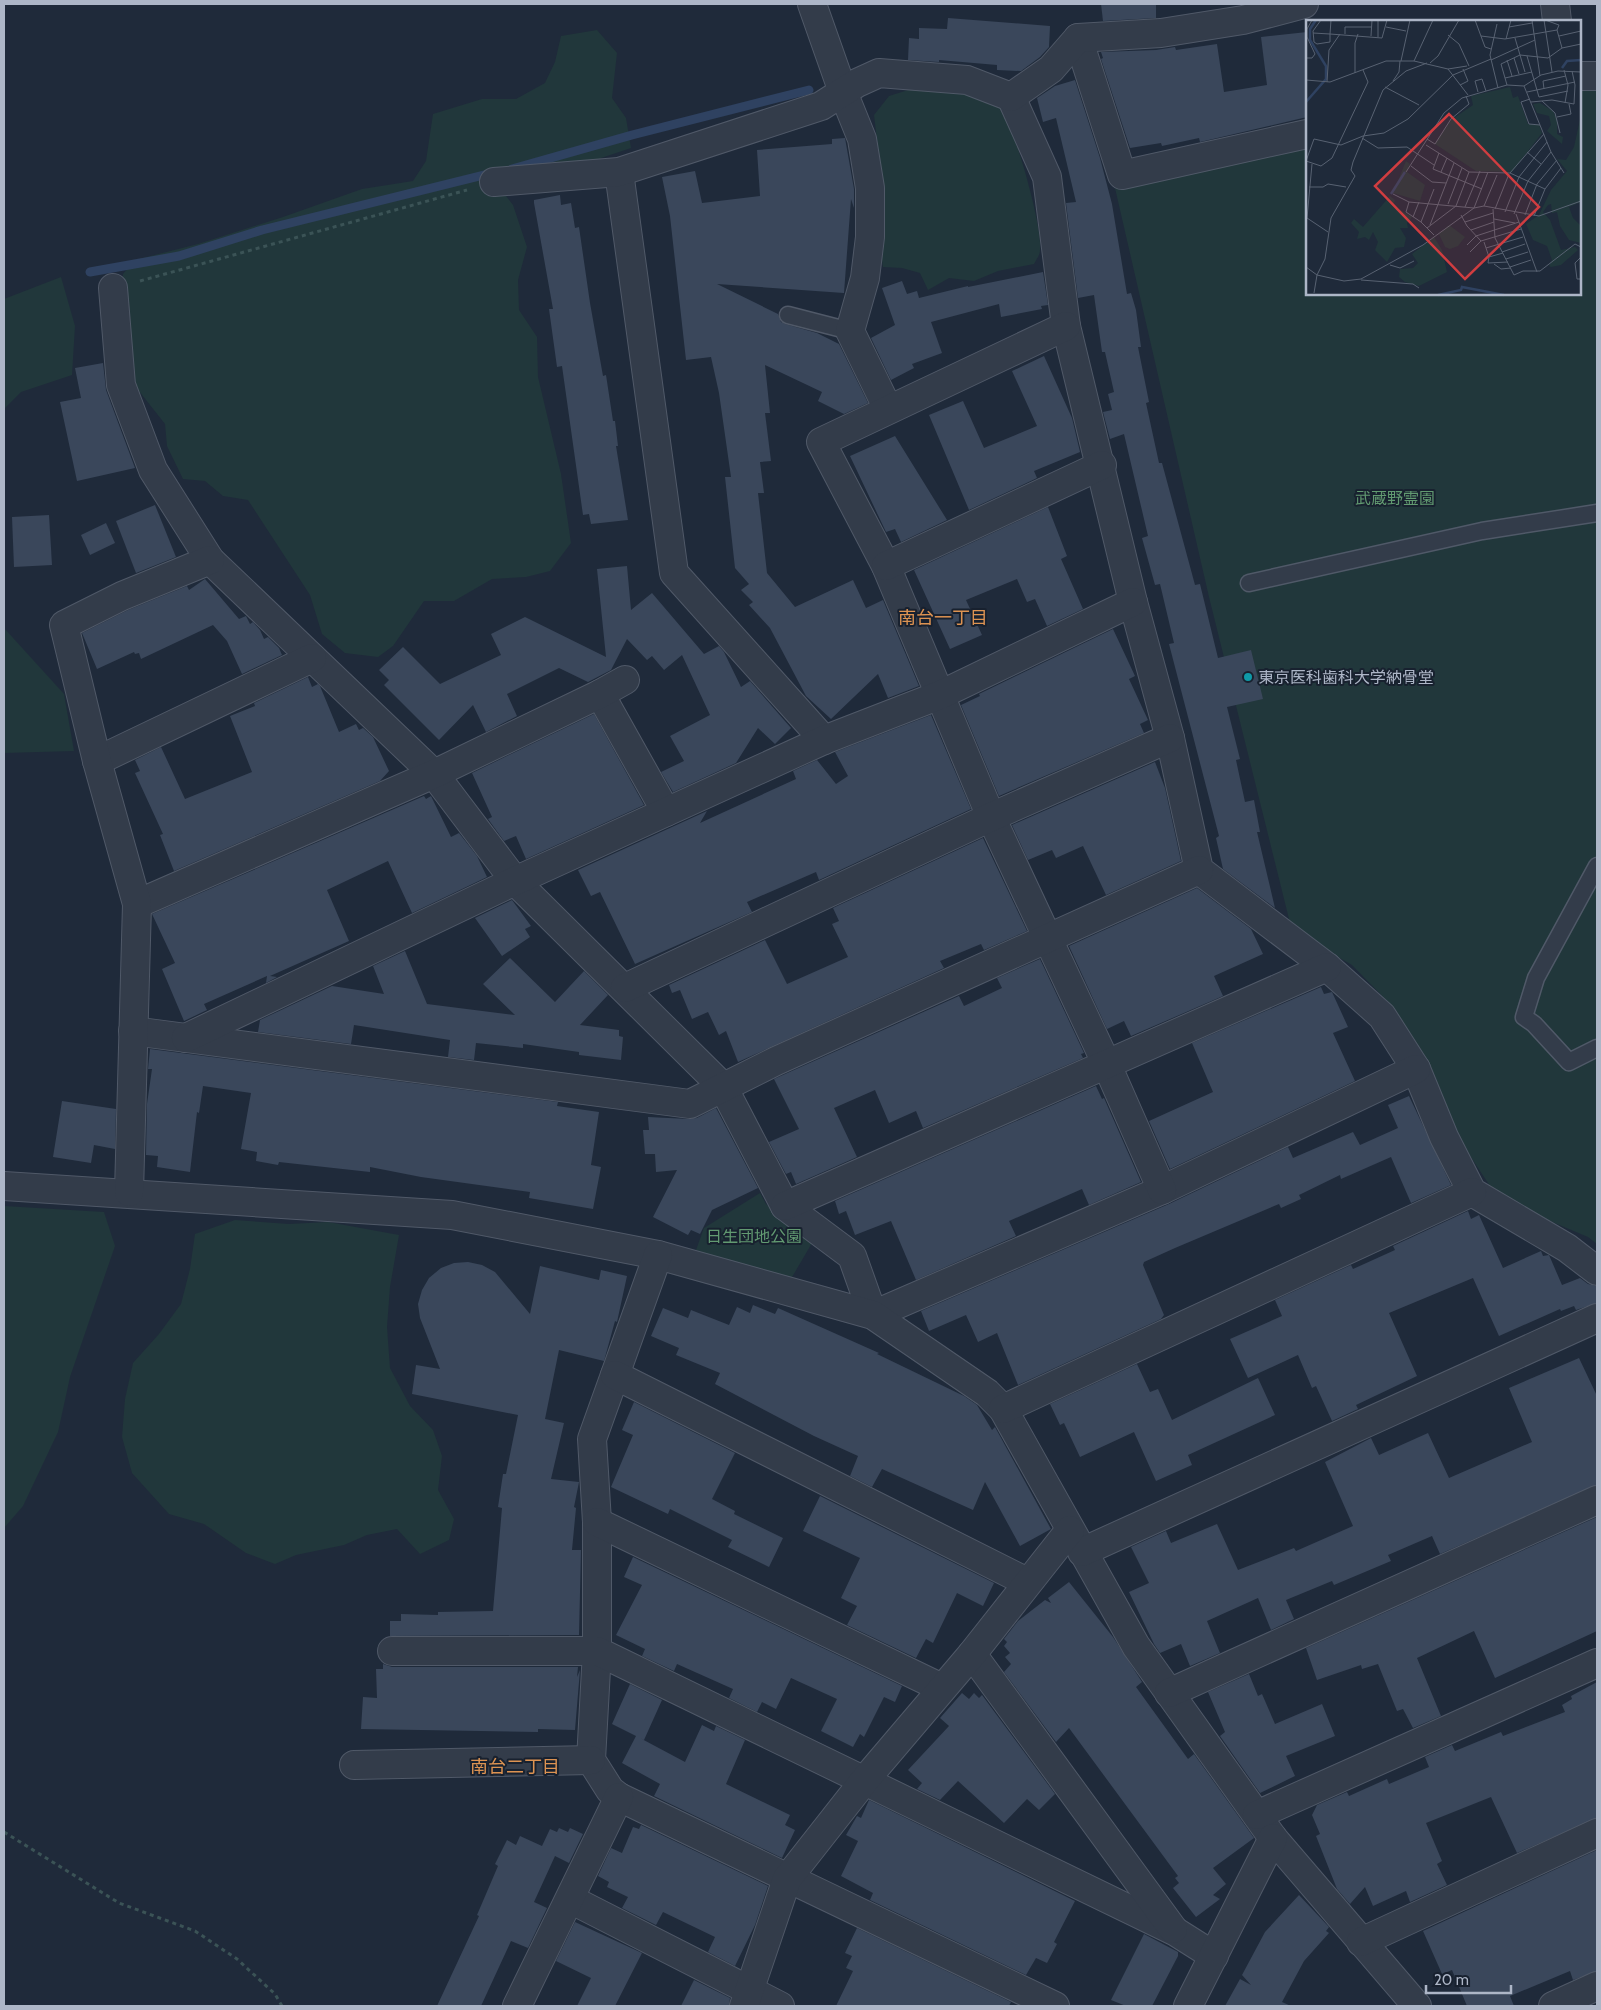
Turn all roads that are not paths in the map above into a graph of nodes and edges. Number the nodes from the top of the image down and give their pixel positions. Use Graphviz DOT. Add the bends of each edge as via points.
graph roads {
  1 [pos="812,4"];
  2 [pos="1304,4"];
  3 [pos="1555,4"];
  4 [pos="1557,20"];
  5 [pos="1078,38"];
  6 [pos="1581,76"];
  7 [pos="1597,76"];
  8 [pos="843,92"];
  9 [pos="1011,97"];
  10 [pos="1306,134"];
  11 [pos="619,172"];
  12 [pos="494,182"];
  13 [pos="113,288"];
  14 [pos="788,315"];
  15 [pos="1066,326"];
  16 [pos="850,331"];
  17 [pos="888,409"];
  18 [pos="1102,465"];
  19 [pos="1597,513"];
  20 [pos="210,560"];
  21 [pos="886,566"];
  22 [pos="1248,583"];
  23 [pos="1133,602"];
  24 [pos="312,658"];
  25 [pos="625,680"];
  26 [pos="600,694"];
  27 [pos="940,695"];
  28 [pos="1170,738"];
  29 [pos="824,740"];
  30 [pos="98,761"];
  31 [pos="434,774"];
  32 [pos="666,812"];
  33 [pos="991,817"];
  34 [pos="1597,866"];
  35 [pos="1199,870"];
  36 [pos="516,881"];
  37 [pos="137,904"];
  38 [pos="1048,939"];
  39 [pos="1327,967"];
  40 [pos="625,988"];
  41 [pos="133,1031"];
  42 [pos="186,1038"];
  43 [pos="1597,1048"];
  44 [pos="1107,1065"];
  45 [pos="1416,1069"];
  46 [pos="723,1087"];
  47 [pos="4,1186"];
  48 [pos="1162,1190"];
  49 [pos="129,1192"];
  50 [pos="1472,1192"];
  51 [pos="785,1206"];
  52 [pos="658,1255"];
  53 [pos="1597,1271"];
  54 [pos="873,1315"];
  55 [pos="1597,1318"];
  56 [pos="615,1375"];
  57 [pos="1003,1409"];
  58 [pos="1597,1500"];
  59 [pos="597,1522"];
  60 [pos="1076,1541"];
  61 [pos="1027,1582"];
  62 [pos="392,1651"];
  63 [pos="597,1651"];
  64 [pos="972,1654"];
  65 [pos="1597,1663"];
  66 [pos="942,1688"];
  67 [pos="1169,1692"];
  68 [pos="591,1760"];
  69 [pos="354,1765"];
  70 [pos="864,1781"];
  71 [pos="619,1797"];
  72 [pos="1257,1815"];
  73 [pos="1597,1833"];
  74 [pos="1274,1838"];
  75 [pos="787,1879"];
  76 [pos="570,1899"];
  77 [pos="1176,1932"];
  78 [pos="1361,1942"];
  79 [pos="1214,1956"];
  80 [pos="1597,1986"];
  81 [pos="747,1999"];
  82 [pos="517,2006"];
  83 [pos="780,2006"];
  84 [pos="1056,2006"];
  85 [pos="1188,2006"];
  86 [pos="1417,2006"];
  87 [pos="1553,2006"];
  1 -- 8 [label="street"];
  2 -- 5 [label="street" via="1243,20 1161,34"];
  3 -- 4 [label="street"];
  5 -- 9 [label="street" via="1051,69"];
  5 -- 10 [label="street" via="1122,175"];
  6 -- 7 [label="street"];
  8 -- 9 [label="street" via="879,73 967,80"];
  8 -- 11 [label="street" via="821,106"];
  8 -- 16 [label="street" via="862,139 870,188 870,237 865,278"];
  9 -- 15 [label="street" via="1047,177"];
  11 -- 12 [label="street"];
  11 -- 29 [label="street" via="674,573"];
  13 -- 20 [label="street" via="122,385 153,470"];
  14 -- 16 [label="lane"];
  15 -- 17 [label="street"];
  15 -- 18 [label="street"];
  16 -- 17 [label="street"];
  17 -- 21 [label="street" via="821,442"];
  18 -- 21 [label="street"];
  18 -- 23 [label="street"];
  19 -- 22 [label="lane" via="1482,531"];
  20 -- 24 [label="street"];
  20 -- 30 [label="street" via="122,596 64,625"];
  21 -- 27 [label="street"];
  23 -- 27 [label="street"];
  23 -- 28 [label="street"];
  24 -- 30 [label="street"];
  24 -- 31 [label="street"];
  25 -- 26 [label="street"];
  26 -- 31 [label="street"];
  26 -- 32 [label="street"];
  27 -- 29 [label="street"];
  27 -- 33 [label="street"];
  28 -- 33 [label="street"];
  28 -- 35 [label="street"];
  29 -- 32 [label="street"];
  30 -- 37 [label="street"];
  31 -- 36 [label="street"];
  31 -- 37 [label="street"];
  32 -- 36 [label="street"];
  33 -- 38 [label="street"];
  33 -- 40 [label="street"];
  34 -- 43 [label="lane" via="1536,978 1524,1017 1569,1062"];
  35 -- 38 [label="street"];
  35 -- 39 [label="street"];
  36 -- 40 [label="street"];
  36 -- 42 [label="street"];
  37 -- 41 [label="street"];
  38 -- 44 [label="street"];
  38 -- 46 [label="street"];
  39 -- 44 [label="street"];
  39 -- 45 [label="street" via="1382,1016"];
  40 -- 46 [label="street"];
  41 -- 42 [label="street"];
  41 -- 49 [label="street"];
  42 -- 46 [label="street" via="690,1104"];
  44 -- 48 [label="street"];
  44 -- 51 [label="street"];
  45 -- 48 [label="street"];
  45 -- 50 [label="street" via="1444,1137"];
  46 -- 51 [label="street"];
  47 -- 49 [label="street"];
  48 -- 54 [label="street"];
  49 -- 52 [label="street" via="452,1215"];
  50 -- 53 [label="street" via="1567,1248"];
  50 -- 57 [label="street"];
  51 -- 54 [label="street" via="852,1256"];
  52 -- 54 [label="street"];
  52 -- 56 [label="street"];
  54 -- 57 [label="street" via="987,1393"];
  55 -- 60 [label="street"];
  56 -- 59 [label="street" via="592,1439"];
  56 -- 61 [label="street"];
  57 -- 60 [label="street"];
  58 -- 67 [label="street"];
  59 -- 63 [label="street"];
  59 -- 66 [label="street"];
  60 -- 61 [label="street"];
  60 -- 67 [label="street" via="1136,1646"];
  61 -- 64 [label="street"];
  62 -- 63 [label="street"];
  63 -- 68 [label="street"];
  63 -- 70 [label="street"];
  64 -- 66 [label="street"];
  64 -- 77 [label="street"];
  65 -- 72 [label="street"];
  66 -- 70 [label="street"];
  67 -- 72 [label="street"];
  68 -- 69 [label="street"];
  68 -- 71 [label="street" via="610,1790"];
  70 -- 75 [label="street"];
  70 -- 77 [label="street"];
  71 -- 75 [label="street"];
  71 -- 76 [label="street"];
  72 -- 74 [label="street"];
  73 -- 78 [label="street"];
  74 -- 78 [label="street"];
  74 -- 79 [label="street"];
  75 -- 81 [label="street"];
  75 -- 84 [label="street"];
  76 -- 81 [label="street"];
  76 -- 82 [label="street"];
  77 -- 79 [label="street"];
  78 -- 86 [label="street"];
  79 -- 85 [label="street"];
  80 -- 87 [label="street"];
  81 -- 83 [label="street"];
}
